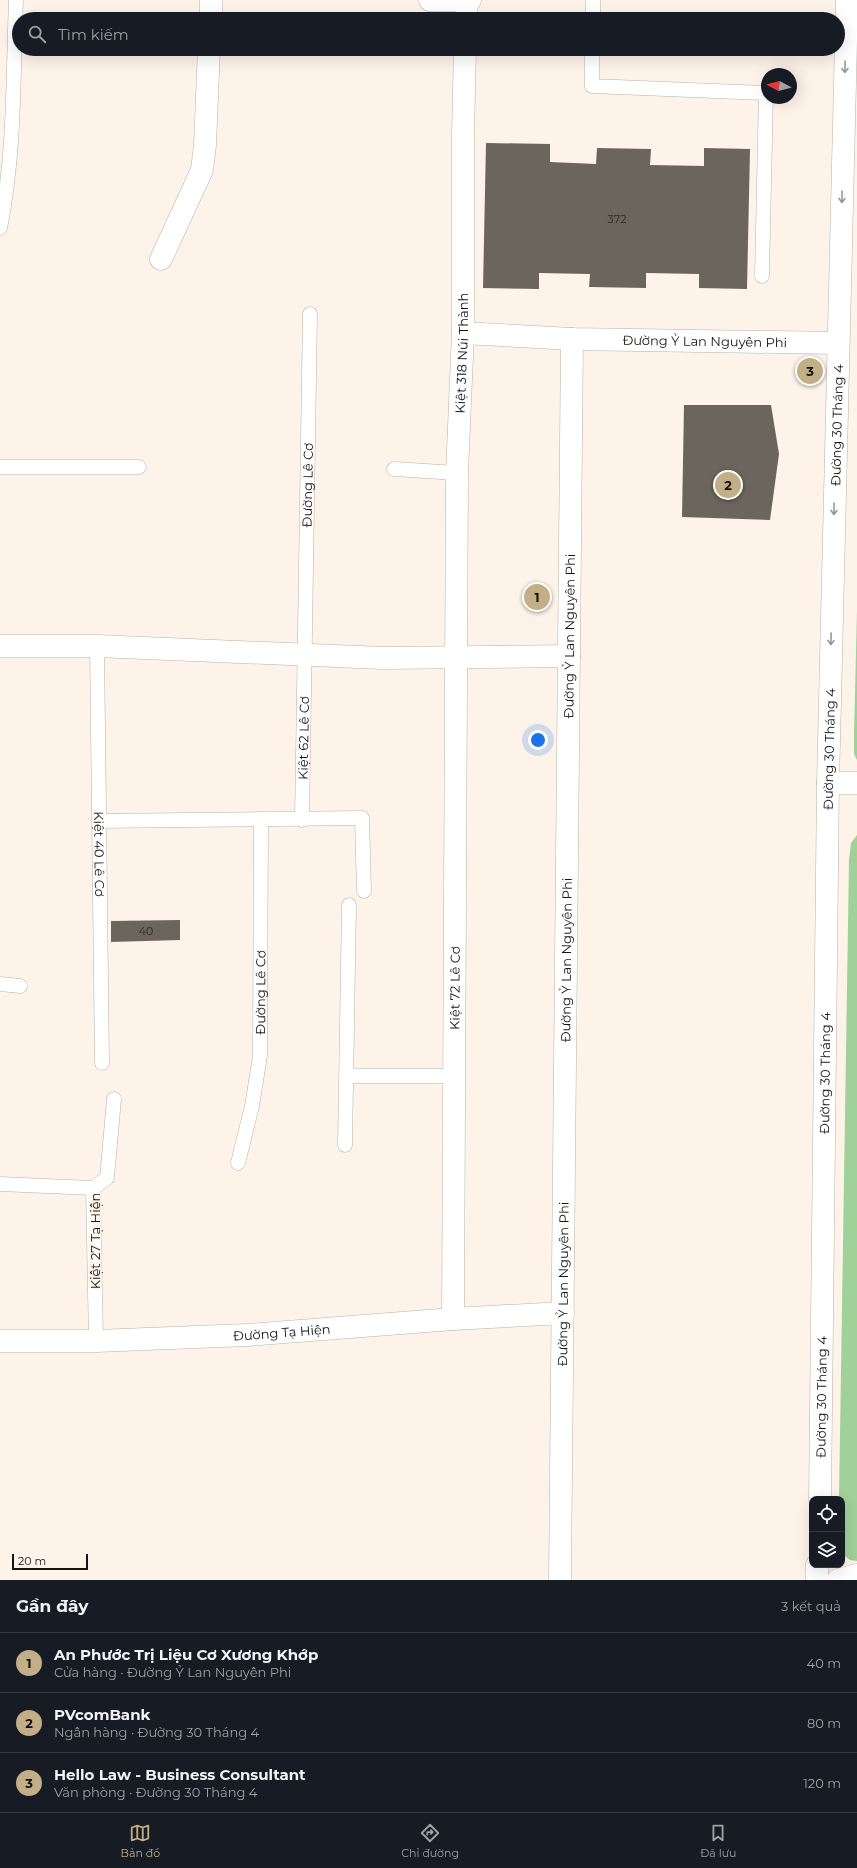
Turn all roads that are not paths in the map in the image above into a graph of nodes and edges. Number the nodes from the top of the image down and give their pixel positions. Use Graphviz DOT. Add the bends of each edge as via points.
graph roads {
  1 [pos="16,0"];
  2 [pos="211,0"];
  3 [pos="430,0"];
  4 [pos="593,0"];
  5 [pos="847,0"];
  6 [pos="468,7"];
  7 [pos="16,12"];
  8 [pos="210,12"];
  9 [pos="593,12"];
  10 [pos="14,56"];
  11 [pos="209,56"];
  12 [pos="465,56"];
  13 [pos="592,56"];
  14 [pos="0,228"];
  15 [pos="161,260"];
  16 [pos="762,276"];
  17 [pos="310,314"];
  18 [pos="463,333"];
  19 [pos="572,339"];
  20 [pos="838,344"];
  21 [pos="0,467"];
  22 [pos="139,467"];
  23 [pos="394,469"];
  24 [pos="457,472"];
  25 [pos="0,646"];
  26 [pos="97,646"];
  27 [pos="304,656"];
  28 [pos="569,656"];
  29 [pos="456,658"];
  30 [pos="828,783"];
  31 [pos="857,783"];
  32 [pos="261,819"];
  33 [pos="302,820"];
  34 [pos="99,821"];
  35 [pos="364,891"];
  36 [pos="349,904"];
  37 [pos="0,984"];
  38 [pos="20,986"];
  39 [pos="102,1063"];
  40 [pos="347,1076"];
  41 [pos="454,1076"];
  42 [pos="114,1099"];
  43 [pos="345,1145"];
  44 [pos="238,1163"];
  45 [pos="0,1184"];
  46 [pos="92,1188"];
  47 [pos="563,1313"];
  48 [pos="453,1319"];
  49 [pos="0,1341"];
  50 [pos="96,1342"];
  51 [pos="820,1496"];
  52 [pos="817,1568"];
  53 [pos="857,1575"];
  54 [pos="560,1580"];
  55 [pos="817,1580"];
  56 [pos="838,1580"];
  1 -- 7 [label="lane"];
  2 -- 8 [label="street"];
  3 -- 6 [label="street"];
  4 -- 9 [label="lane"];
  5 -- 20 [label="street, Đường 30 Tháng 4, one-way"];
  10 -- 14 [label="lane" via="7,192"];
  11 -- 15 [label="street" via="206,145 202,170"];
  12 -- 18 [label="street, Kiệt 318 Núi Thành"];
  13 -- 16 [label="lane" via="592,86 766,93"];
  17 -- 27 [label="lane, Đường Lê Cơ"];
  18 -- 19 [label="street, Đường Ỷ Lan Nguyên Phi"];
  18 -- 24 [label="street, Kiệt 318 Núi Thành"];
  19 -- 20 [label="street, Đường Ỷ Lan Nguyên Phi"];
  19 -- 28 [label="street, Đường Ỷ Lan Nguyên Phi"];
  20 -- 30 [label="street, Đường 30 Tháng 4, one-way"];
  21 -- 22 [label="lane"];
  23 -- 24 [label="lane"];
  24 -- 29 [label="street, Kiệt 318 Núi Thành"];
  25 -- 26 [label="street"];
  26 -- 27 [label="street"];
  26 -- 34 [label="lane, Kiệt 40 Lê Cơ"];
  27 -- 29 [label="street"];
  27 -- 33 [label="lane, Kiệt 62 Lê Cơ"];
  28 -- 29 [label="street"];
  28 -- 47 [label="street, Đường Ỷ Lan Nguyên Phi"];
  29 -- 41 [label="street, Kiệt 72 Lê Cơ"];
  30 -- 31 [label="street"];
  30 -- 51 [label="street, Đường 30 Tháng 4"];
  32 -- 33 [label="lane"];
  32 -- 34 [label="lane"];
  32 -- 44 [label="lane, Đường Lê Cơ" via="260,1056 252,1106"];
  33 -- 35 [label="lane" via="362,818"];
  34 -- 39 [label="lane, Kiệt 40 Lê Cơ"];
  36 -- 40 [label="lane"];
  37 -- 38 [label="lane"];
  40 -- 41 [label="lane"];
  40 -- 43 [label="lane"];
  41 -- 48 [label="street, Kiệt 72 Lê Cơ"];
  42 -- 46 [label="lane, Kiệt 27 Tạ Hiện" via="107,1178"];
  45 -- 46 [label="lane"];
  46 -- 50 [label="lane, Kiệt 27 Tạ Hiện"];
  47 -- 48 [label="street, Đường Tạ Hiện"];
  47 -- 54 [label="street, Đường Ỷ Lan Nguyên Phi"];
  48 -- 50 [label="street, Đường Tạ Hiện" via="247,1335"];
  49 -- 50 [label="street, Đường Tạ Hiện"];
  52 -- 55 [label="street"];
  53 -- 56 [label="street"];
}
